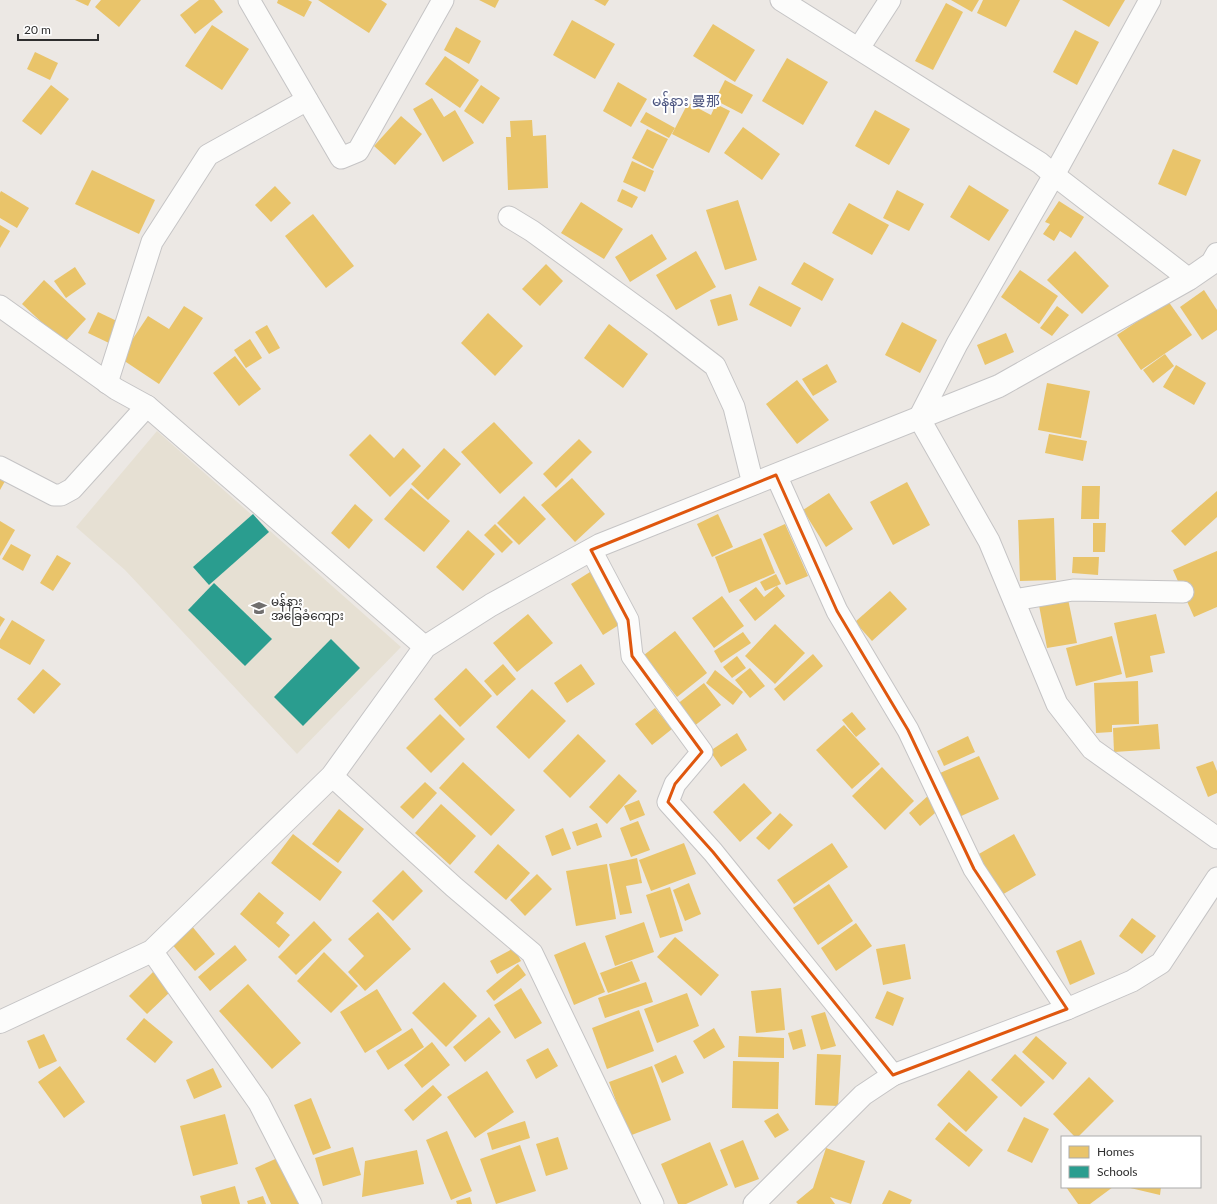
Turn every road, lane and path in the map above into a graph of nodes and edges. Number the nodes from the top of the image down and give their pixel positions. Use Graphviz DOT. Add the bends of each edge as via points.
graph roads {
  1 [pos="249,0"];
  2 [pos="443,0"];
  3 [pos="781,0"];
  4 [pos="890,0"];
  5 [pos="1150,0"];
  6 [pos="859,48"];
  7 [pos="307,100"];
  8 [pos="1054,175"];
  9 [pos="509,217"];
  10 [pos="1215,261"];
  11 [pos="1189,279"];
  12 [pos="0,306"];
  13 [pos="107,383"];
  14 [pos="147,406"];
  15 [pos="919,418"];
  16 [pos="0,467"];
  17 [pos="776,475"];
  18 [pos="753,484"];
  19 [pos="591,550"];
  20 [pos="1183,592"];
  21 [pos="1014,600"];
  22 [pos="425,647"];
  23 [pos="332,776"];
  24 [pos="1217,838"];
  25 [pos="1217,878"];
  26 [pos="152,951"];
  27 [pos="1067,1009"];
  28 [pos="0,1022"];
  29 [pos="893,1075"];
  30 [pos="311,1204"];
  31 [pos="653,1204"];
  32 [pos="754,1204"];
  1 -- 7 [label="street"];
  2 -- 7 [label="street" via="358,151 341,158"];
  3 -- 6 [label="street"];
  4 -- 6 [label="street"];
  5 -- 8 [label="street"];
  6 -- 8 [label="street" via="1040,163"];
  7 -- 13 [label="street" via="208,155 152,242"];
  8 -- 11 [label="street"];
  8 -- 15 [label="street" via="957,344"];
  9 -- 18 [label="street" via="539,236 715,366 734,406"];
  10 -- 11 [label="street"];
  11 -- 15 [label="street" via="999,386"];
  12 -- 13 [label="street"];
  13 -- 14 [label="street"];
  14 -- 16 [label="street" via="72,489 61,495 54,495"];
  14 -- 22 [label="street"];
  15 -- 17 [label="street"];
  15 -- 21 [label="street" via="989,541"];
  17 -- 18 [label="street"];
  17 -- 27 [label="street" via="837,611 908,730 974,870"];
  18 -- 19 [label="street"];
  19 -- 22 [label="street" via="491,605"];
  19 -- 29 [label="street" via="628,620 632,656 702,752 675,784 668,802 713,852"];
  20 -- 21 [label="street" via="1073,590"];
  21 -- 24 [label="street" via="1057,704 1092,749"];
  22 -- 23 [label="street"];
  23 -- 26 [label="street"];
  23 -- 31 [label="street" via="454,887 532,953"];
  25 -- 27 [label="street" via="1161,963 1132,981"];
  26 -- 28 [label="street"];
  26 -- 30 [label="street" via="258,1103"];
  27 -- 29 [label="street"];
  29 -- 32 [label="street" via="863,1095"];
}
